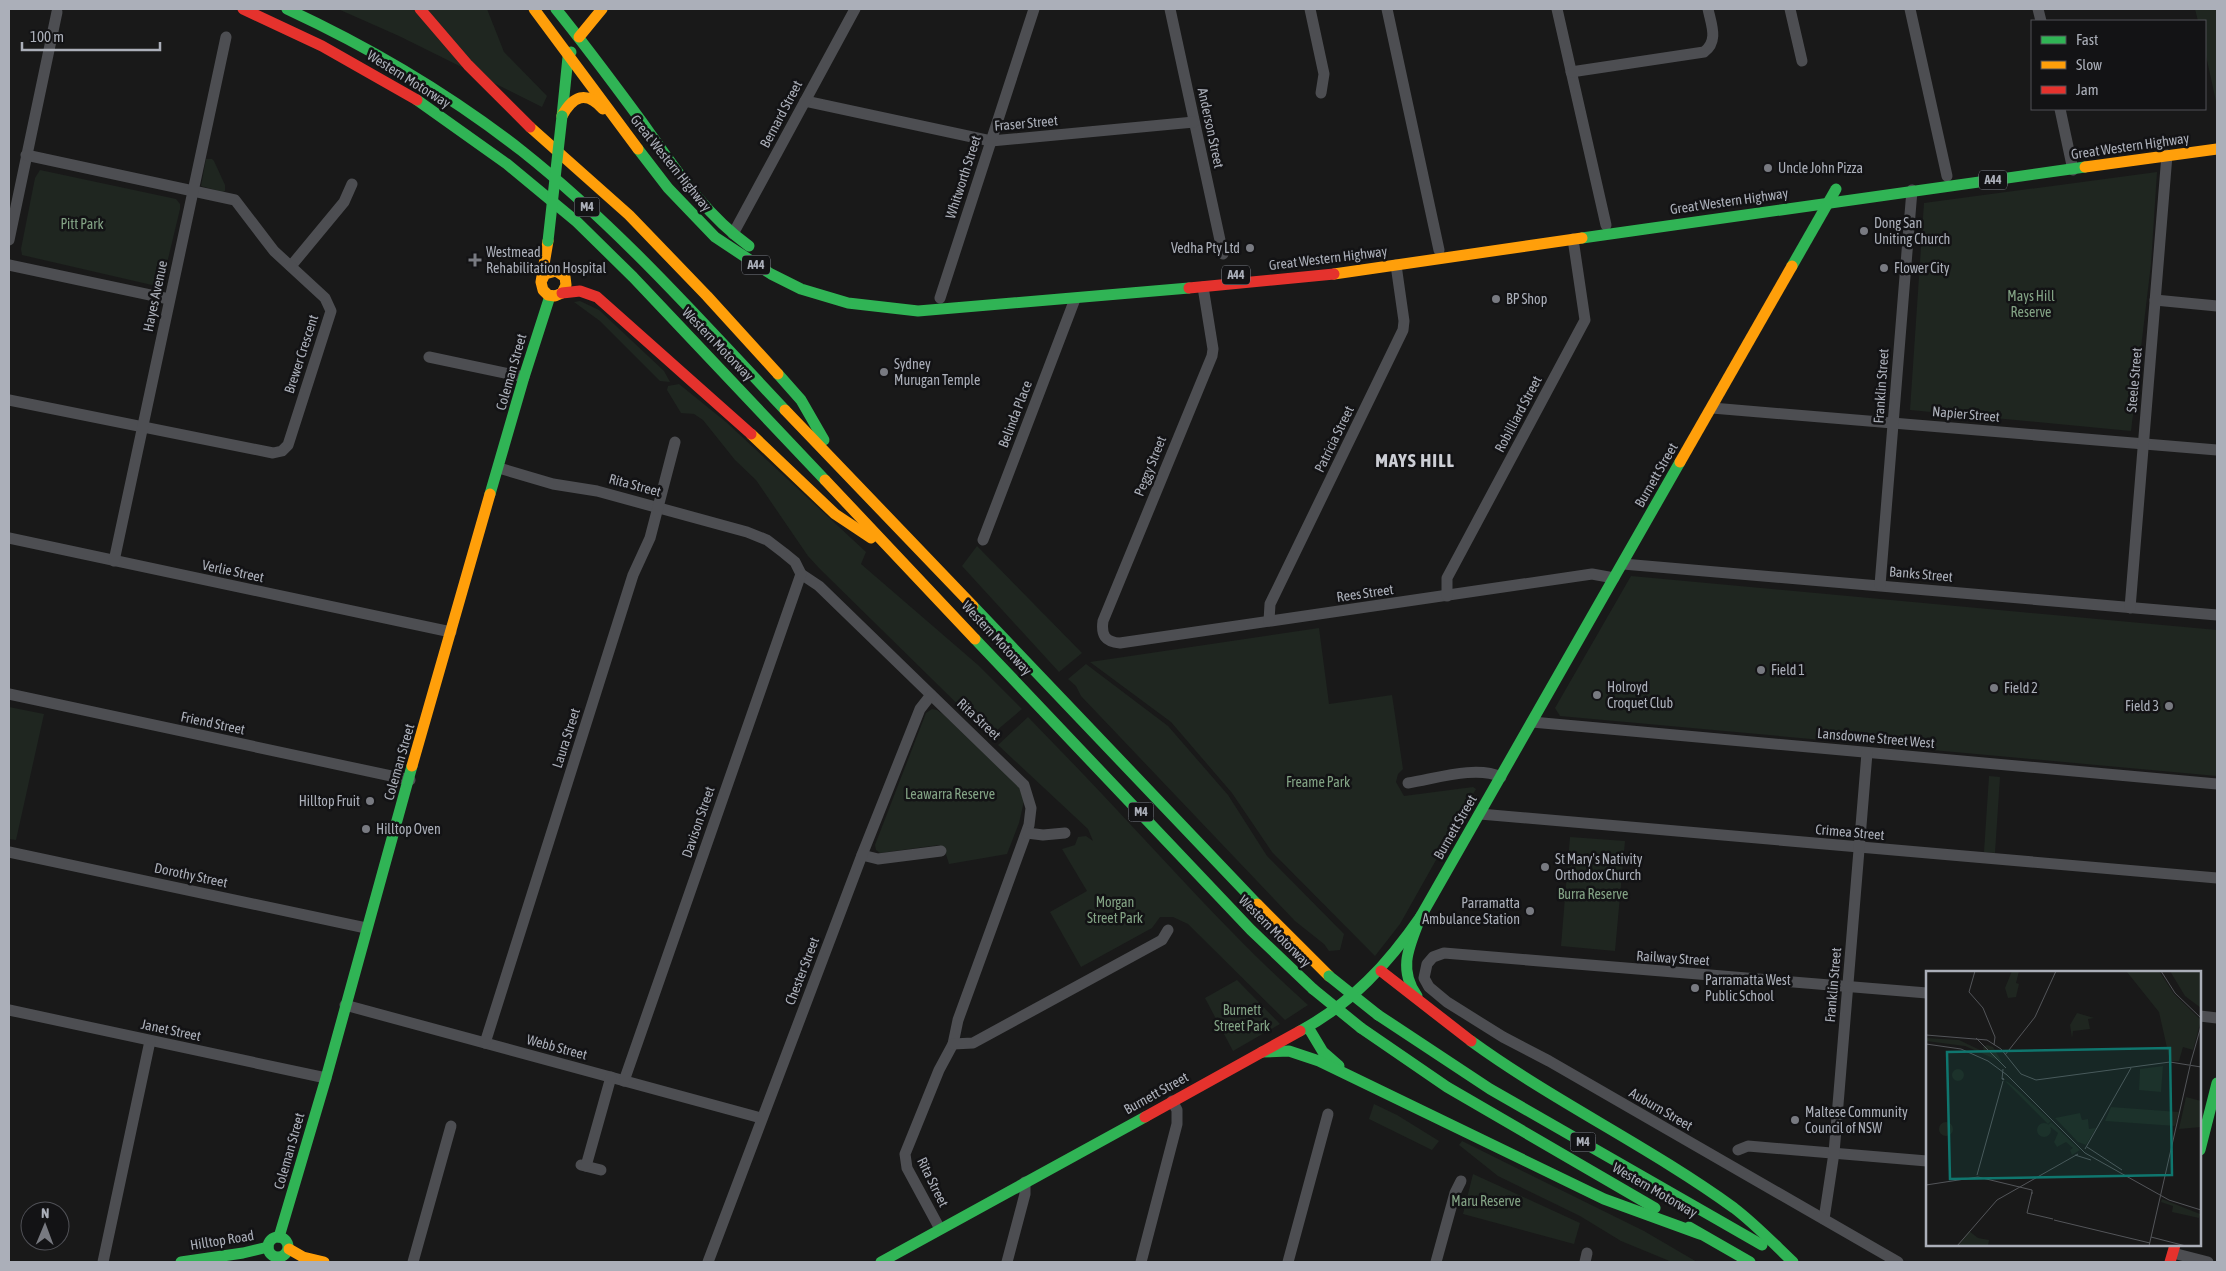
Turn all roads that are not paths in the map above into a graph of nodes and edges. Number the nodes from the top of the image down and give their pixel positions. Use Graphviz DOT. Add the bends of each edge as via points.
graph roads {
  1 [pos="243,9"];
  2 [pos="287,9"];
  3 [pos="420,9"];
  4 [pos="534,9"];
  5 [pos="556,9"];
  6 [pos="602,9"];
  7 [pos="854,9"];
  8 [pos="1034,9"];
  9 [pos="1170,9"];
  10 [pos="1310,9"];
  11 [pos="1387,9"];
  12 [pos="1557,9"];
  13 [pos="1708,9"];
  14 [pos="1790,9"];
  15 [pos="1910,9"];
  16 [pos="57,12"];
  17 [pos="226,37"];
  18 [pos="579,37"];
  19 [pos="568,57"];
  20 [pos="1802,60"];
  21 [pos="1571,72"];
  22 [pos="1321,92"];
  23 [pos="805,101"];
  24 [pos="2060,110"];
  25 [pos="562,116"];
  26 [pos="1194,122"];
  27 [pos="622,128"];
  28 [pos="2217,139"];
  29 [pos="991,141"];
  30 [pos="2158,145"];
  31 [pos="2217,150"];
  32 [pos="2090,154"];
  33 [pos="26,155"];
  34 [pos="2167,155"];
  35 [pos="2071,157"];
  36 [pos="2074,170"];
  37 [pos="1947,176"];
  38 [pos="1891,182"];
  39 [pos="352,184"];
  40 [pos="1912,190"];
  41 [pos="193,192"];
  42 [pos="1820,192"];
  43 [pos="1829,202"];
  44 [pos="1720,207"];
  45 [pos="1606,225"];
  46 [pos="733,234"];
  47 [pos="1573,239"];
  48 [pos="9,240"];
  49 [pos="548,241"];
  50 [pos="1439,250"];
  51 [pos="762,254"];
  52 [pos="1223,254"];
  53 [pos="9,265"];
  54 [pos="1396,265"];
  55 [pos="291,266"];
  56 [pos="562,274"];
  57 [pos="541,282"];
  58 [pos="1203,287"];
  59 [pos="562,293"];
  60 [pos="861,293"];
  61 [pos="550,296"];
  62 [pos="169,298"];
  63 [pos="940,298"];
  64 [pos="1075,299"];
  65 [pos="2155,300"];
  66 [pos="2217,306"];
  67 [pos="429,357"];
  68 [pos="524,377"];
  69 [pos="9,400"];
  70 [pos="1712,408"];
  71 [pos="1894,423"];
  72 [pos="143,426"];
  73 [pos="675,442"];
  74 [pos="2144,443"];
  75 [pos="2217,450"];
  76 [pos="839,466"];
  77 [pos="499,468"];
  78 [pos="657,506"];
  79 [pos="9,538"];
  80 [pos="983,540"];
  81 [pos="900,557"];
  82 [pos="114,561"];
  83 [pos="1623,564"];
  84 [pos="801,574"];
  85 [pos="1614,578"];
  86 [pos="1880,585"];
  87 [pos="1447,596"];
  88 [pos="2130,608"];
  89 [pos="2217,615"];
  90 [pos="1269,621"];
  91 [pos="451,632"];
  92 [pos="1120,643"];
  93 [pos="9,694"];
  94 [pos="931,695"];
  95 [pos="1532,722"];
  96 [pos="1867,752"];
  97 [pos="1501,777"];
  98 [pos="410,780"];
  99 [pos="1408,783"];
  100 [pos="2217,784"];
  101 [pos="1480,814"];
  102 [pos="1026,833"];
  103 [pos="1065,833"];
  104 [pos="1859,848"];
  105 [pos="941,851"];
  106 [pos="9,852"];
  107 [pos="862,856"];
  108 [pos="2217,878"];
  109 [pos="1421,916"];
  110 [pos="366,928"];
  111 [pos="1168,930"];
  112 [pos="1425,968"];
  113 [pos="1381,971"];
  114 [pos="1847,986"];
  115 [pos="1926,993"];
  116 [pos="346,1005"];
  117 [pos="9,1010"];
  118 [pos="1436,1016"];
  119 [pos="2201,1016"];
  120 [pos="2217,1018"];
  121 [pos="1308,1027"];
  122 [pos="150,1040"];
  123 [pos="484,1042"];
  124 [pos="953,1044"];
  125 [pos="1262,1052"];
  126 [pos="1348,1074"];
  127 [pos="611,1077"];
  128 [pos="326,1078"];
  129 [pos="624,1081"];
  130 [pos="2217,1083"];
  131 [pos="1172,1101"];
  132 [pos="1328,1114"];
  133 [pos="761,1118"];
  134 [pos="451,1126"];
  135 [pos="2201,1146"];
  136 [pos="1738,1150"];
  137 [pos="1834,1153"];
  138 [pos="1926,1160"];
  139 [pos="601,1170"];
  140 [pos="1461,1181"];
  141 [pos="1025,1182"];
  142 [pos="1824,1219"];
  143 [pos="940,1229"];
  144 [pos="1700,1234"];
  145 [pos="279,1237"];
  146 [pos="268,1247"];
  147 [pos="288,1249"];
  148 [pos="2173,1253"];
  149 [pos="103,1262"];
  150 [pos="181,1262"];
  151 [pos="324,1262"];
  152 [pos="413,1262"];
  153 [pos="708,1262"];
  154 [pos="881,1262"];
  155 [pos="1007,1262"];
  156 [pos="1141,1262"];
  157 [pos="1288,1262"];
  158 [pos="1436,1262"];
  159 [pos="1750,1262"];
  160 [pos="1792,1262"];
  161 [pos="1898,1262"];
  162 [pos="2208,1262"];
  1 -- 81 [label="main road, Western Motorway / M4" via="333,51 400,89 464,131 541,190 633,277"];
  2 -- 76 [label="main road, Western Motorway / M4" via="342,36 427,85 551,175 644,263"];
  3 -- 76 [label="main road, M4" via="468,66 628,215 774,368 801,400"];
  4 -- 19 [label="main road, Great Western Highway / A44"];
  5 -- 18 [label="main road, Great Western Highway / A44"];
  6 -- 18 [label="main road"];
  7 -- 23 [label="street, Bernard Street"];
  8 -- 29 [label="street, Whitworth Street"];
  9 -- 26 [label="street, Anderson Street"];
  10 -- 22 [label="street" via="1324,74"];
  11 -- 50 [label="street"];
  12 -- 21 [label="street"];
  13 -- 21 [label="street" via="1713,39 1704,52"];
  14 -- 20 [label="street"];
  15 -- 37 [label="street"];
  16 -- 33 [label="street"];
  17 -- 41 [label="street, Hayes Avenue"];
  18 -- 19 [label="main road"];
  18 -- 46 [label="main road, Great Western Highway / A44" via="688,186"];
  19 -- 25 [label="main road"];
  19 -- 27 [label="main road, Great Western Highway / A44"];
  21 -- 45 [label="street"];
  23 -- 29 [label="street, Fraser Street"];
  23 -- 46 [label="street, Bernard Street"];
  24 -- 35 [label="street"];
  25 -- 27 [label="main road" via="573,101 587,97 595,99 610,119"];
  25 -- 49 [label="main road, bridge"];
  26 -- 29 [label="street, Fraser Street"];
  26 -- 52 [label="street, Anderson Street"];
  27 -- 64 [label="main road, Great Western Highway / A44" via="668,188 715,237 771,274 801,288 848,303 918,311"];
  28 -- 30 [label="main road, Great Western Highway"];
  29 -- 63 [label="street, Whitworth Street"];
  31 -- 34 [label="main road, Great Western Highway / A44"];
  32 -- 35 [label="main road, Great Western Highway / A44"];
  33 -- 41 [label="street, Brewer Crescent"];
  33 -- 48 [label="street"];
  34 -- 36 [label="main road, Great Western Highway / A44"];
  34 -- 65 [label="street, Steele Street"];
  35 -- 36 [label="street"];
  35 -- 37 [label="main road, Great Western Highway / A44"];
  36 -- 40 [label="main road, Great Western Highway / A44"];
  37 -- 38 [label="main road, Great Western Highway / A44"];
  39 -- 55 [label="street" via="344,202"];
  40 -- 43 [label="main road, Great Western Highway / A44"];
  40 -- 71 [label="street, Franklin Street"];
  41 -- 55 [label="street, Brewer Crescent" via="235,200 259,234"];
  41 -- 62 [label="street, Hayes Avenue"];
  42 -- 43 [label="main road, Burnett Street" via="1841,189"];
  43 -- 47 [label="main road, Great Western Highway / A44"];
  43 -- 70 [label="main road, Burnett Street"];
  44 -- 45 [label="main road, Great Western Highway / A44"];
  45 -- 50 [label="main road, Great Western Highway / A44"];
  46 -- 51 [label="main road, Great Western Highway / A44"];
  47 -- 54 [label="main road, Great Western Highway / A44"];
  47 -- 87 [label="street, Robilliard Street" via="1585,320 1447,578"];
  49 -- 56 [label="main road"];
  49 -- 57 [label="main road"];
  50 -- 63 [label="main road, Great Western Highway / A44" via="1308,270"];
  53 -- 62 [label="street"];
  54 -- 58 [label="main road, Great Western Highway / A44" via="1316,277"];
  54 -- 90 [label="street, Patricia Street" via="1403,330 1270,604"];
  55 -- 72 [label="street, Brewer Crescent" via="326,298 331,311 288,445 273,453"];
  56 -- 57 [label="main road" via="548,272"];
  56 -- 59 [label="main road" via="566,285"];
  57 -- 61 [label="main road" via="543,290"];
  58 -- 64 [label="main road, Great Western Highway / A44"];
  58 -- 92 [label="street, Peggy Street" via="1212,352 1102,621 1101,631 1105,639"];
  59 -- 61 [label="main road"];
  59 -- 81 [label="main road, M4" via="578,290 597,297 727,412 835,514"];
  60 -- 63 [label="main road, Great Western Highway / A44"];
  61 -- 68 [label="main road, Coleman Street"];
  62 -- 72 [label="street, Hayes Avenue"];
  64 -- 80 [label="street, Belinda Place"];
  65 -- 66 [label="street"];
  65 -- 74 [label="street, Steele Street"];
  67 -- 68 [label="street"];
  68 -- 77 [label="main road, Coleman Street"];
  69 -- 72 [label="street, Brewer Crescent"];
  70 -- 71 [label="street, Napier Street"];
  70 -- 83 [label="main road, Burnett Street"];
  71 -- 74 [label="street, Napier Street"];
  71 -- 86 [label="street, Franklin Street"];
  72 -- 82 [label="street, Hayes Avenue"];
  73 -- 78 [label="street, Laura Street"];
  74 -- 75 [label="street, Napier Street"];
  74 -- 88 [label="street, Steele Street"];
  76 -- 160 [label="main road, Western Motorway / M4, bridge" via="1252,900 1329,976 1378,1015 1490,1089"];
  77 -- 78 [label="street, Rita Street" via="553,484"];
  77 -- 91 [label="main road, Coleman Street"];
  78 -- 84 [label="street, Rita Street" via="762,538 794,562"];
  78 -- 123 [label="street, Laura Street" via="650,538 633,575"];
  79 -- 82 [label="street, Verlie Street"];
  81 -- 144 [label="main road, Western Motorway / M4, bridge" via="1251,930 1313,988 1361,1028 1447,1087"];
  82 -- 91 [label="street, Verlie Street"];
  83 -- 85 [label="main road, Burnett Street"];
  83 -- 86 [label="street, Banks Street"];
  84 -- 94 [label="street, Rita Street" via="819,586"];
  84 -- 129 [label="street, Davison Street"];
  85 -- 87 [label="street, Rees Street" via="1592,574"];
  85 -- 95 [label="main road, Burnett Street"];
  86 -- 88 [label="street, Banks Street"];
  87 -- 90 [label="street, Rees Street"];
  88 -- 89 [label="street, Banks Street"];
  90 -- 92 [label="street, Rees Street"];
  91 -- 98 [label="main road, Coleman Street"];
  93 -- 98 [label="street, Friend Street"];
  94 -- 102 [label="street, Rita Street" via="1024,785 1031,808"];
  94 -- 107 [label="street, Chester Street" via="920,710"];
  95 -- 96 [label="street, Lansdowne Street West"];
  95 -- 97 [label="main road, Burnett Street"];
  96 -- 100 [label="street, Lansdowne Street West"];
  96 -- 104 [label="street, Franklin Street"];
  97 -- 99 [label="street" via="1477,772"];
  97 -- 101 [label="main road, Burnett Street"];
  98 -- 110 [label="main road, Coleman Street"];
  101 -- 104 [label="street, Crimea Street"];
  101 -- 109 [label="main road, Burnett Street"];
  102 -- 103 [label="street"];
  102 -- 124 [label="street, Rita Street" via="958,1020"];
  104 -- 108 [label="street, Crimea Street"];
  104 -- 114 [label="street, Franklin Street"];
  105 -- 107 [label="street" via="878,859"];
  106 -- 110 [label="street, Dorothy Street"];
  107 -- 133 [label="street, Chester Street"];
  109 -- 113 [label="main road, Burnett Street"];
  109 -- 118 [label="main road" via="1407,958 1406,975 1412,991"];
  110 -- 116 [label="main road, Coleman Street"];
  111 -- 124 [label="street" via="1162,940 973,1042"];
  112 -- 114 [label="street, Railway Street" via="1433,957 1444,953"];
  112 -- 142 [label="street, Auburn Street" via="1425,982 1433,991 1503,1037"];
  113 -- 118 [label="main road"];
  113 -- 121 [label="main road, Burnett Street" via="1344,1004"];
  114 -- 115 [label="street, Railway Street"];
  114 -- 137 [label="street, Franklin Street"];
  116 -- 123 [label="street, Webb Street"];
  116 -- 128 [label="main road, Coleman Street"];
  117 -- 122 [label="street, Janet Street"];
  118 -- 160 [label="main road" via="1509,1069 1735,1209"];
  119 -- 120 [label="street"];
  121 -- 125 [label="main road, Burnett Street"];
  121 -- 126 [label="main road, M4" via="1324,1052"];
  122 -- 128 [label="street, Janet Street"];
  122 -- 149 [label="street"];
  123 -- 127 [label="street, Webb Street"];
  124 -- 143 [label="street, Rita Street" via="939,1070 904,1158"];
  125 -- 126 [label="main road, M4" via="1280,1050 1295,1053"];
  125 -- 131 [label="main road, Burnett Street"];
  126 -- 144 [label="main road, M4" via="1604,1199"];
  127 -- 129 [label="street, Webb Street"];
  127 -- 139 [label="street" via="584,1166"];
  128 -- 145 [label="main road, Coleman Street"];
  129 -- 133 [label="street, Webb Street"];
  130 -- 135 [label="main road"];
  131 -- 141 [label="main road, Burnett Street"];
  131 -- 156 [label="street" via="1177,1110 1177,1124"];
  132 -- 157 [label="street"];
  133 -- 153 [label="street, Chester Street"];
  134 -- 152 [label="street"];
  136 -- 137 [label="street" via="1748,1146"];
  137 -- 138 [label="street"];
  137 -- 142 [label="street, Franklin Street"];
  140 -- 158 [label="street"];
  141 -- 143 [label="main road, Burnett Street"];
  141 -- 155 [label="street" via="1025,1194"];
  142 -- 161 [label="street, Auburn Street"];
  143 -- 154 [label="main road, Burnett Street"];
  144 -- 159 [label="main road, Western Motorway / M4"];
  145 -- 146 [label="main road" via="273,1238"];
  145 -- 147 [label="main road" via="288,1242"];
  146 -- 147 [label="main road" via="278,1257 285,1255"];
  146 -- 150 [label="main road, Hilltop Road"];
  147 -- 151 [label="main road"];
  148 -- 162 [label="street"];
}
